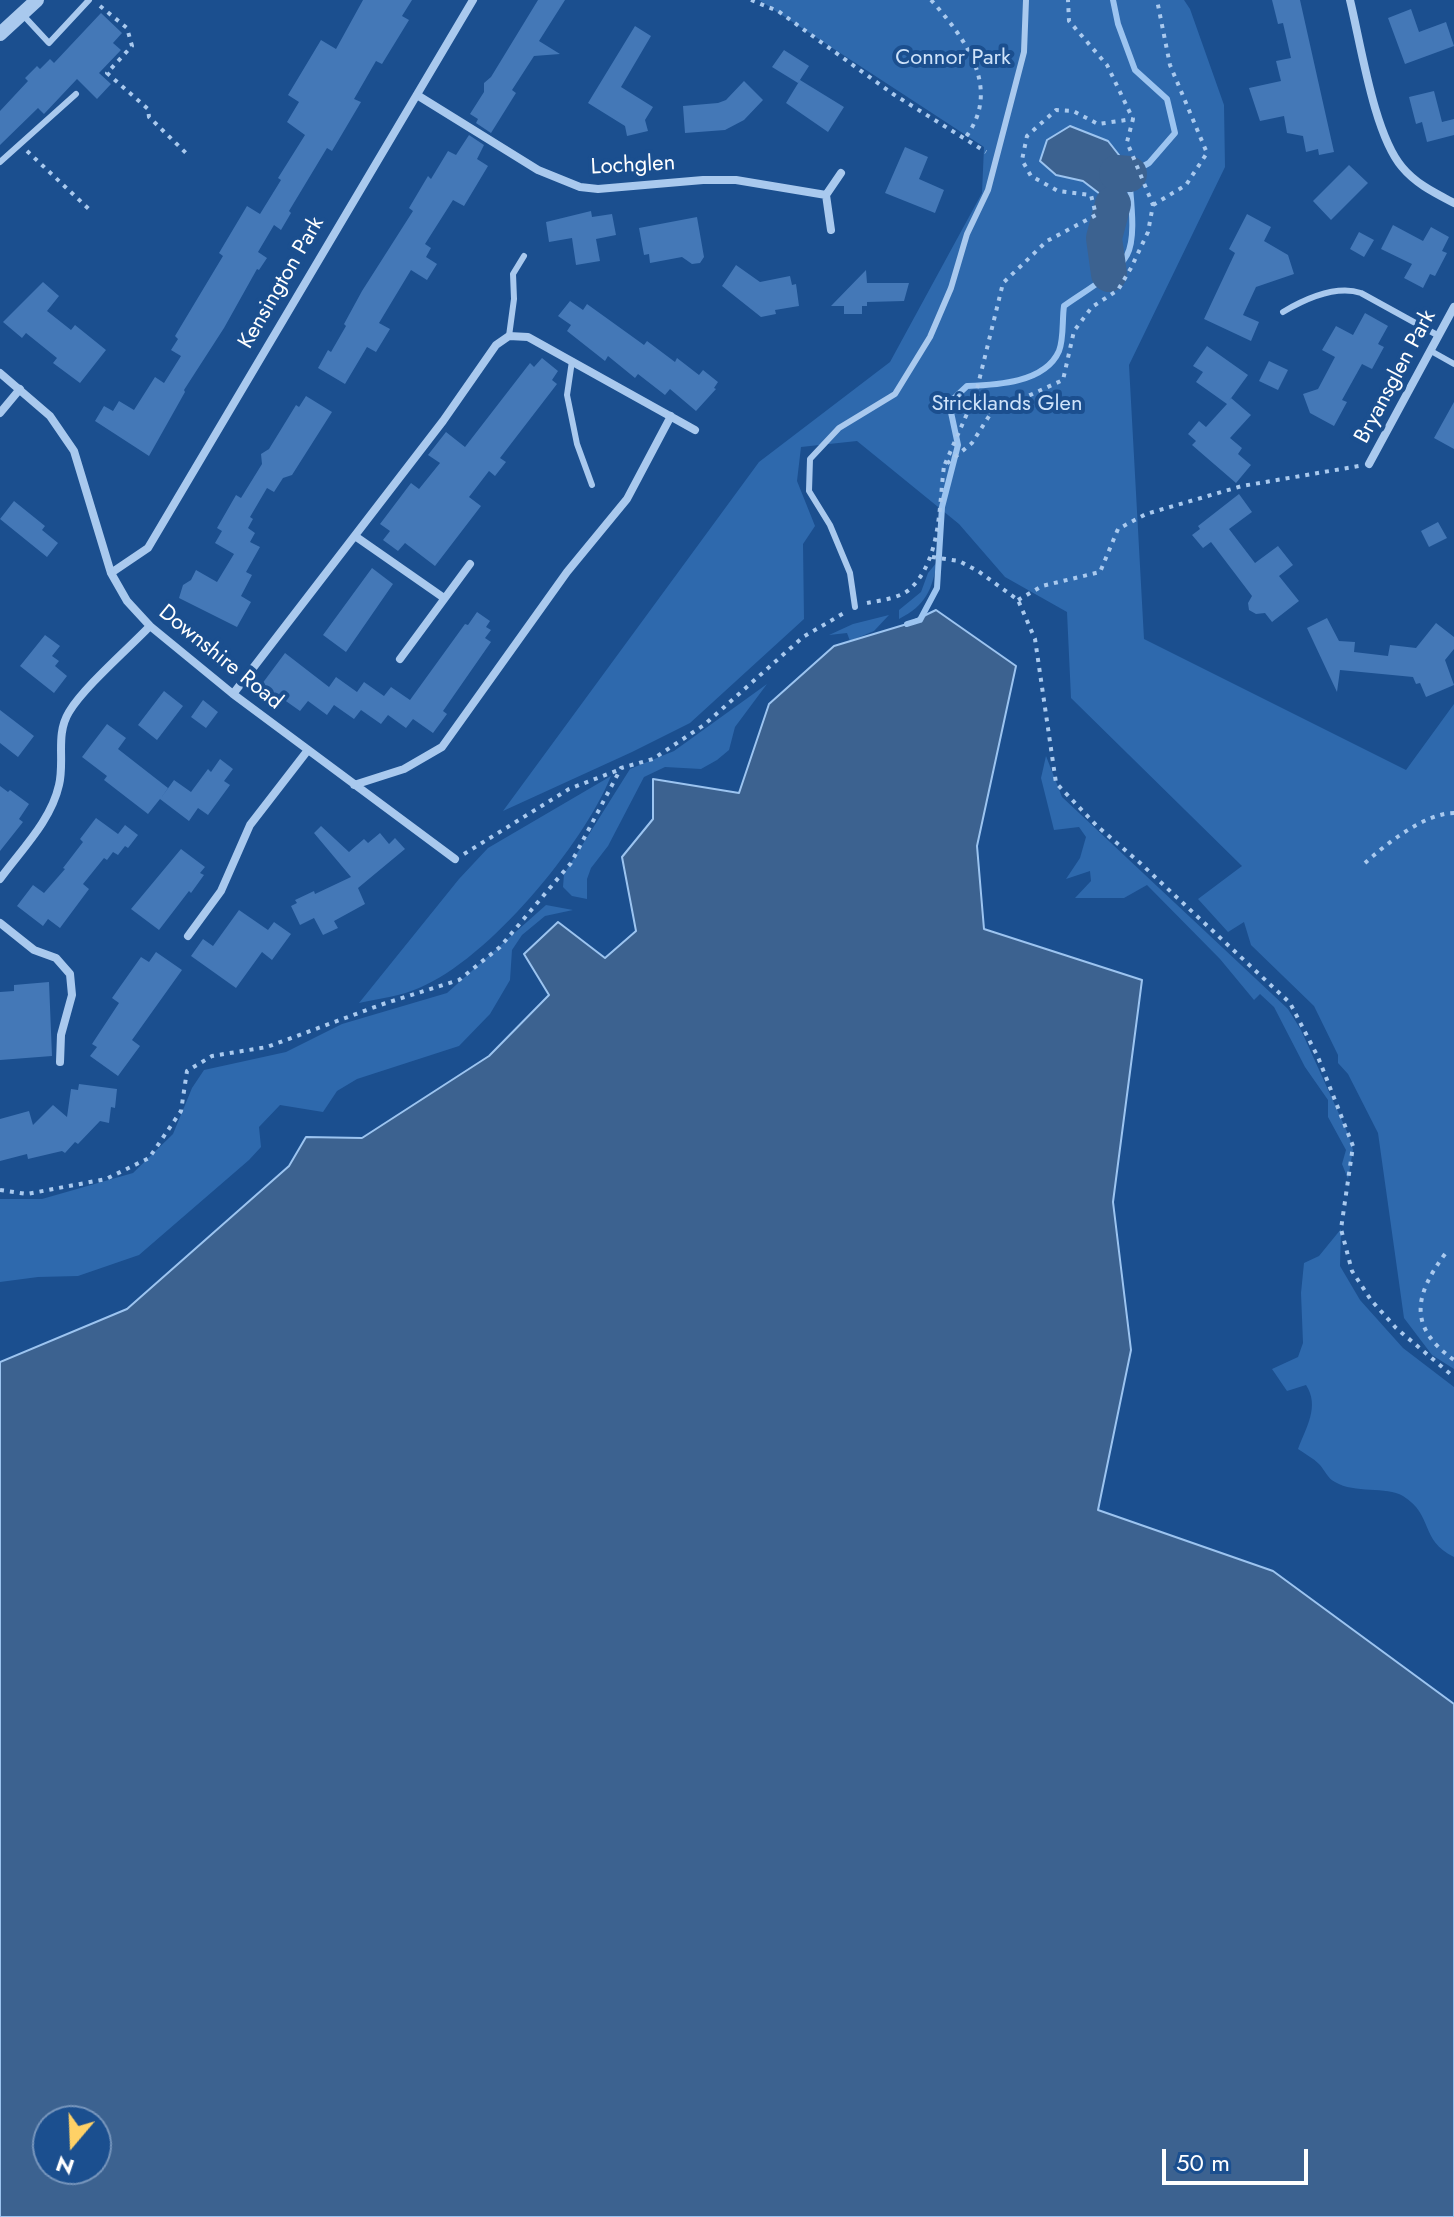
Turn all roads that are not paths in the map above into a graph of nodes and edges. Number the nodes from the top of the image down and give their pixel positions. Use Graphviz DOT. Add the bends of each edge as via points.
graph roads {
  1 [pos="90,0"];
  2 [pos="473,0"];
  3 [pos="1026,0"];
  4 [pos="1350,0"];
  5 [pos="35,1"];
  6 [pos="22,14"];
  7 [pos="0,34"];
  8 [pos="76,94"];
  9 [pos="417,95"];
  10 [pos="0,162"];
  11 [pos="841,173"];
  12 [pos="826,195"];
  13 [pos="1454,203"];
  14 [pos="831,230"];
  15 [pos="524,256"];
  16 [pos="1454,307"];
  17 [pos="1283,312"];
  18 [pos="509,336"];
  19 [pos="1439,336"];
  20 [pos="1431,351"];
  21 [pos="572,361"];
  22 [pos="1454,364"];
  23 [pos="0,373"];
  24 [pos="20,389"];
  25 [pos="0,413"];
  26 [pos="671,416"];
  27 [pos="695,430"];
  28 [pos="1369,464"];
  29 [pos="592,485"];
  30 [pos="355,536"];
  31 [pos="470,564"];
  32 [pos="111,573"];
  33 [pos="444,598"];
  34 [pos="855,607"];
  35 [pos="150,626"];
  36 [pos="400,659"];
  37 [pos="233,694"];
  38 [pos="308,750"];
  39 [pos="354,785"];
  40 [pos="455,859"];
  41 [pos="0,879"];
  42 [pos="0,923"];
  43 [pos="188,936"];
  44 [pos="60,1062"];
  1 -- 6 [label="lane" via="49,43"];
  2 -- 9 [label="street, Kensington Park"];
  3 -- 34 [label="lane" via="1024,52 988,190 930,337 895,394 839,428 810,459 809,491 850,573"];
  4 -- 13 [label="street" via="1395,158 1416,180"];
  5 -- 6 [label="street"];
  6 -- 7 [label="street"];
  8 -- 10 [label="lane"];
  9 -- 12 [label="street, Lochglen" via="538,170 580,187 728,179"];
  9 -- 32 [label="street, Kensington Park" via="148,548"];
  11 -- 12 [label="street"];
  12 -- 14 [label="street"];
  15 -- 18 [label="lane" via="513,274"];
  16 -- 19 [label="street, Bryansglen Park"];
  17 -- 19 [label="lane" via="1348,290"];
  18 -- 21 [label="street" via="528,337"];
  18 -- 30 [label="street" via="490,352"];
  19 -- 20 [label="street, Bryansglen Park"];
  20 -- 22 [label="lane"];
  20 -- 28 [label="street, Bryansglen Park"];
  21 -- 26 [label="street"];
  21 -- 29 [label="lane" via="567,395"];
  23 -- 24 [label="street, Downshire Road"];
  24 -- 25 [label="street"];
  24 -- 32 [label="street, Downshire Road" via="50,416 74,451"];
  26 -- 27 [label="street"];
  26 -- 39 [label="street" via="627,499 567,572 442,747 404,769"];
  30 -- 33 [label="street"];
  30 -- 37 [label="street"];
  31 -- 33 [label="street"];
  32 -- 35 [label="street, Downshire Road"];
  33 -- 36 [label="street"];
  35 -- 37 [label="street, Downshire Road"];
  35 -- 41 [label="street" via="69,712 61,733 54,800"];
  37 -- 38 [label="street, Downshire Road"];
  38 -- 39 [label="street, Downshire Road"];
  38 -- 43 [label="street" via="250,825 221,891"];
  39 -- 40 [label="street, Downshire Road"];
  42 -- 44 [label="street" via="34,950 56,958 70,974 72,995"];
}
